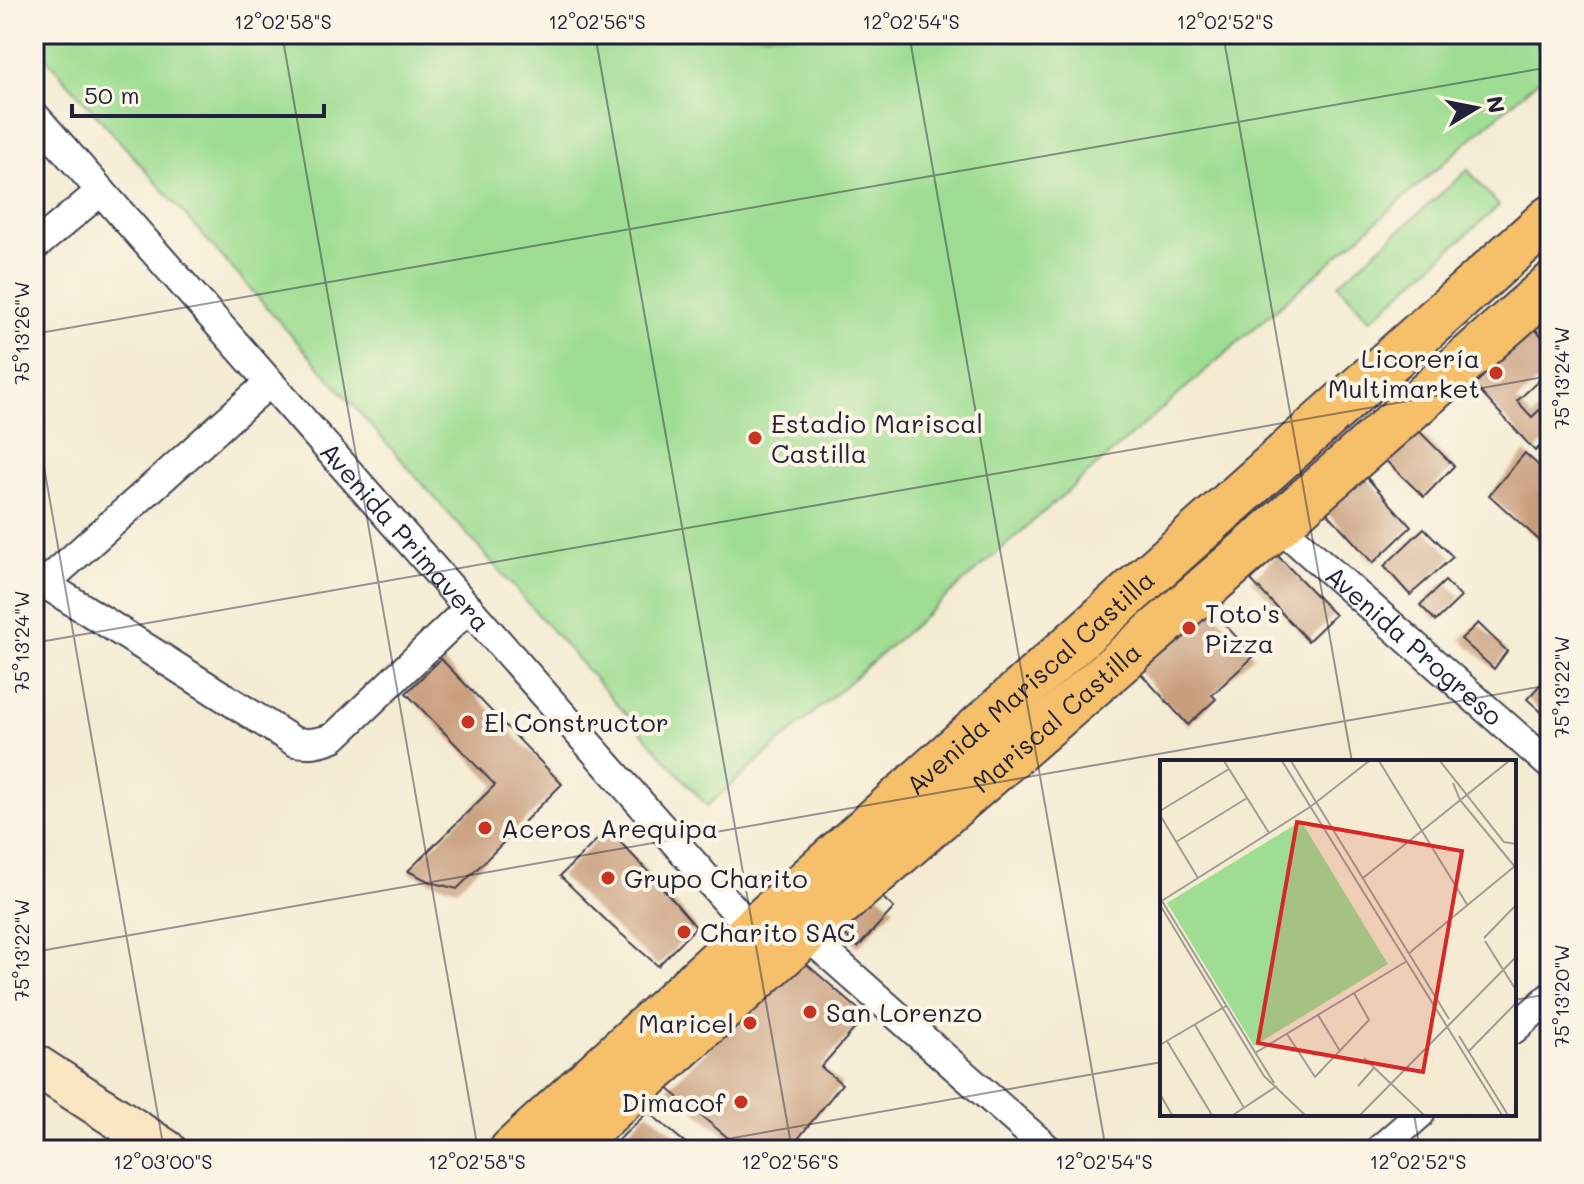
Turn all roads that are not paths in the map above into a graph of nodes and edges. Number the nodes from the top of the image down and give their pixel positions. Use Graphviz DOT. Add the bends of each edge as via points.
graph roads {
  1 [pos="34,115"];
  2 [pos="101,191"];
  3 [pos="1550,218"];
  4 [pos="34,247"];
  5 [pos="1550,286"];
  6 [pos="270,382"];
  7 [pos="1278,525"];
  8 [pos="39,580"];
  9 [pos="469,608"];
  10 [pos="1550,765"];
  11 [pos="778,933"];
  12 [pos="1550,997"];
  13 [pos="1516,1027"];
  14 [pos="34,1064"];
  15 [pos="1418,1116"];
  16 [pos="166,1150"];
  17 [pos="512,1150"];
  18 [pos="566,1150"];
  19 [pos="1049,1150"];
  20 [pos="1379,1150"];
  1 -- 2 [label="street, Avenida Primavera"];
  2 -- 4 [label="street"];
  2 -- 6 [label="street, Avenida Primavera"];
  3 -- 11 [label="highway, Avenida Mariscal Castilla"];
  5 -- 7 [label="highway, Mariscal Castilla"];
  6 -- 8 [label="street"];
  6 -- 9 [label="street, Avenida Primavera"];
  7 -- 10 [label="street, Avenida Progreso"];
  7 -- 11 [label="highway, Mariscal Castilla"];
  8 -- 9 [label="street" via="295,742 309,744 334,737"];
  9 -- 11 [label="street, Avenida Primavera"];
  11 -- 17 [label="highway, Avenida Mariscal Castilla"];
  11 -- 18 [label="highway, Mariscal Castilla"];
  11 -- 19 [label="street, Avenida Primavera"];
  12 -- 13 [label="street"];
  14 -- 16 [label="street"];
  15 -- 20 [label="street"];
}
